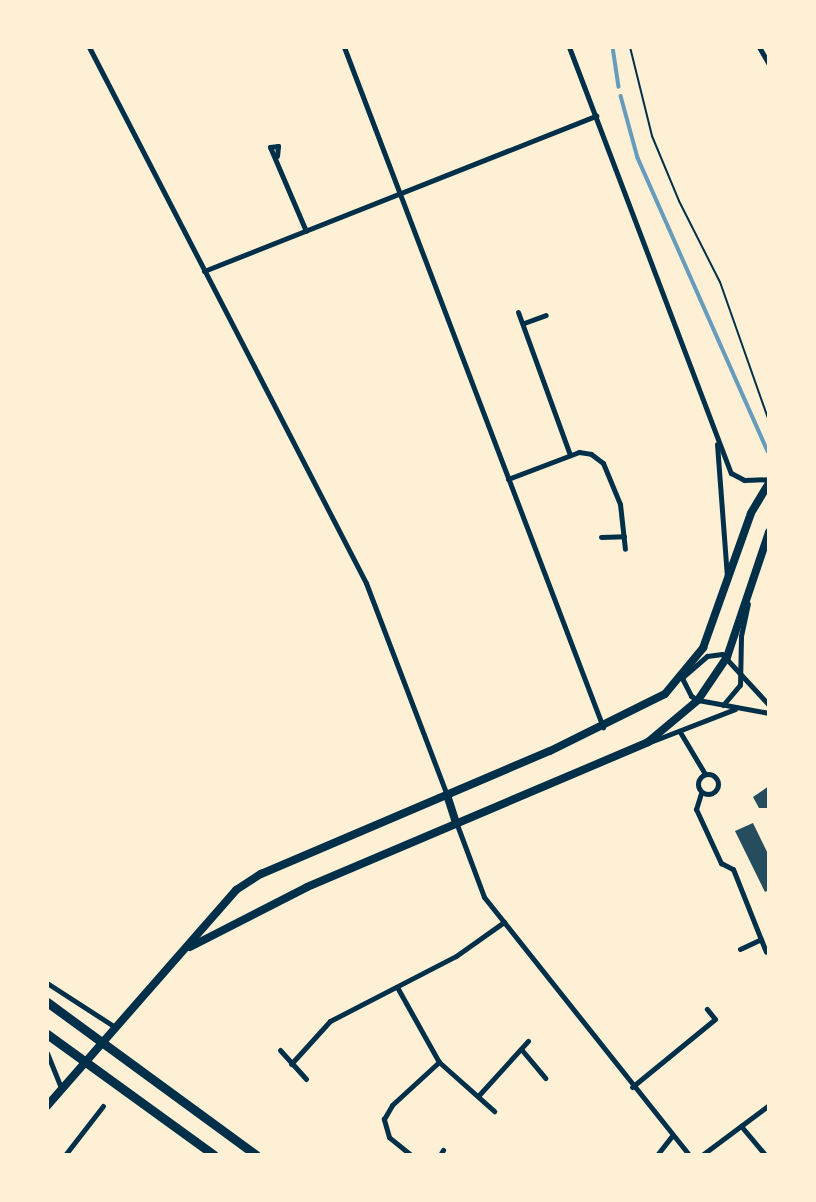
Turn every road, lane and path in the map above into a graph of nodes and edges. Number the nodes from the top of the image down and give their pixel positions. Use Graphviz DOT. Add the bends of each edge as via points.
graph roads {
  1 [pos="89,47"];
  2 [pos="344,47"];
  3 [pos="569,47"];
  4 [pos="630,47"];
  5 [pos="759,47"];
  6 [pos="769,64"];
  7 [pos="596,116"];
  8 [pos="277,156"];
  9 [pos="401,194"];
  10 [pos="306,230"];
  11 [pos="204,271"];
  12 [pos="518,312"];
  13 [pos="546,315"];
  14 [pos="524,323"];
  15 [pos="769,421"];
  16 [pos="717,437"];
  17 [pos="570,455"];
  18 [pos="508,479"];
  19 [pos="769,481"];
  20 [pos="769,532"];
  21 [pos="624,536"];
  22 [pos="601,537"];
  23 [pos="625,549"];
  24 [pos="727,578"];
  25 [pos="749,590"];
  26 [pos="727,657"];
  27 [pos="742,675"];
  28 [pos="682,678"];
  29 [pos="698,701"];
  30 [pos="723,705"];
  31 [pos="769,705"];
  32 [pos="735,709"];
  33 [pos="769,713"];
  34 [pos="603,727"];
  35 [pos="680,732"];
  36 [pos="648,742"];
  37 [pos="705,774"];
  38 [pos="701,793"];
  39 [pos="447,795"];
  40 [pos="456,822"];
  41 [pos="504,922"];
  42 [pos="761,939"];
  43 [pos="740,948"];
  44 [pos="184,950"];
  45 [pos="766,952"];
  46 [pos="47,984"];
  47 [pos="397,987"];
  48 [pos="47,1002"];
  49 [pos="707,1009"];
  50 [pos="115,1027"];
  51 [pos="47,1034"];
  52 [pos="528,1041"];
  53 [pos="521,1049"];
  54 [pos="280,1050"];
  55 [pos="47,1053"];
  56 [pos="439,1062"];
  57 [pos="291,1065"];
  58 [pos="545,1078"];
  59 [pos="306,1079"];
  60 [pos="632,1087"];
  61 [pos="61,1088"];
  62 [pos="478,1096"];
  63 [pos="769,1105"];
  64 [pos="47,1106"];
  65 [pos="103,1107"];
  66 [pos="494,1111"];
  67 [pos="741,1126"];
  68 [pos="671,1137"];
  69 [pos="65,1155"];
  70 [pos="214,1155"];
  71 [pos="256,1155"];
  72 [pos="411,1155"];
  73 [pos="657,1155"];
  74 [pos="689,1155"];
  75 [pos="702,1155"];
  76 [pos="765,1155"];
  1 -- 11 [label="street"];
  2 -- 9 [label="street"];
  3 -- 7 [label="street"];
  4 -- 15 [label="path" via="636,87 652,136 720,282"];
  5 -- 6 [label="street"];
  7 -- 9 [label="street"];
  7 -- 16 [label="street"];
  8 -- 10 [label="street"];
  9 -- 10 [label="street"];
  9 -- 18 [label="street"];
  10 -- 11 [label="street"];
  11 -- 39 [label="street" via="366,583"];
  12 -- 14 [label="street"];
  13 -- 14 [label="street"];
  14 -- 17 [label="street"];
  16 -- 19 [label="street" via="731,473 744,480"];
  16 -- 24 [label="street"];
  17 -- 18 [label="street"];
  17 -- 21 [label="street" via="586,452 603,463 620,505"];
  18 -- 34 [label="street"];
  19 -- 24 [label="main road" via="751,513"];
  20 -- 25 [label="main road"];
  21 -- 22 [label="street"];
  21 -- 23 [label="street"];
  24 -- 28 [label="main road" via="704,648"];
  25 -- 26 [label="main road"];
  25 -- 27 [label="street" via="740,647"];
  26 -- 27 [label="street"];
  26 -- 28 [label="street" via="706,656"];
  26 -- 29 [label="main road"];
  27 -- 30 [label="street" via="740,685"];
  27 -- 31 [label="street"];
  28 -- 29 [label="street"];
  28 -- 34 [label="main road" via="646,707"];
  29 -- 30 [label="street"];
  29 -- 36 [label="main road"];
  30 -- 32 [label="street"];
  32 -- 33 [label="street"];
  32 -- 35 [label="street"];
  34 -- 39 [label="main road"];
  35 -- 36 [label="street"];
  35 -- 37 [label="street"];
  36 -- 40 [label="main road"];
  37 -- 38 [label="street" via="697,785"];
  37 -- 38 [label="street" via="715,776 718,784 714,793"];
  38 -- 42 [label="street" via="696,809 721,863 733,869"];
  39 -- 40 [label="main road"];
  39 -- 44 [label="main road" via="261,874 236,890"];
  40 -- 41 [label="street" via="484,897"];
  40 -- 44 [label="main road" via="223,926"];
  41 -- 47 [label="street" via="482,940"];
  41 -- 60 [label="street"];
  42 -- 43 [label="street"];
  42 -- 45 [label="street"];
  44 -- 50 [label="main road"];
  46 -- 50 [label="street"];
  47 -- 56 [label="street"];
  47 -- 57 [label="street" via="330,1021"];
  48 -- 71 [label="highway"];
  49 -- 60 [label="street" via="715,1019"];
  50 -- 61 [label="main road"];
  51 -- 70 [label="highway"];
  52 -- 53 [label="street"];
  53 -- 58 [label="street"];
  53 -- 62 [label="street"];
  54 -- 57 [label="street"];
  55 -- 61 [label="street"];
  56 -- 62 [label="street"];
  56 -- 72 [label="street" via="392,1105 384,1119 388,1137"];
  57 -- 59 [label="street"];
  60 -- 68 [label="street"];
  61 -- 64 [label="main road"];
  62 -- 66 [label="street"];
  63 -- 67 [label="street"];
  65 -- 69 [label="street"];
  67 -- 75 [label="street"];
  67 -- 76 [label="street"];
  68 -- 73 [label="street"];
  68 -- 74 [label="street"];
}
